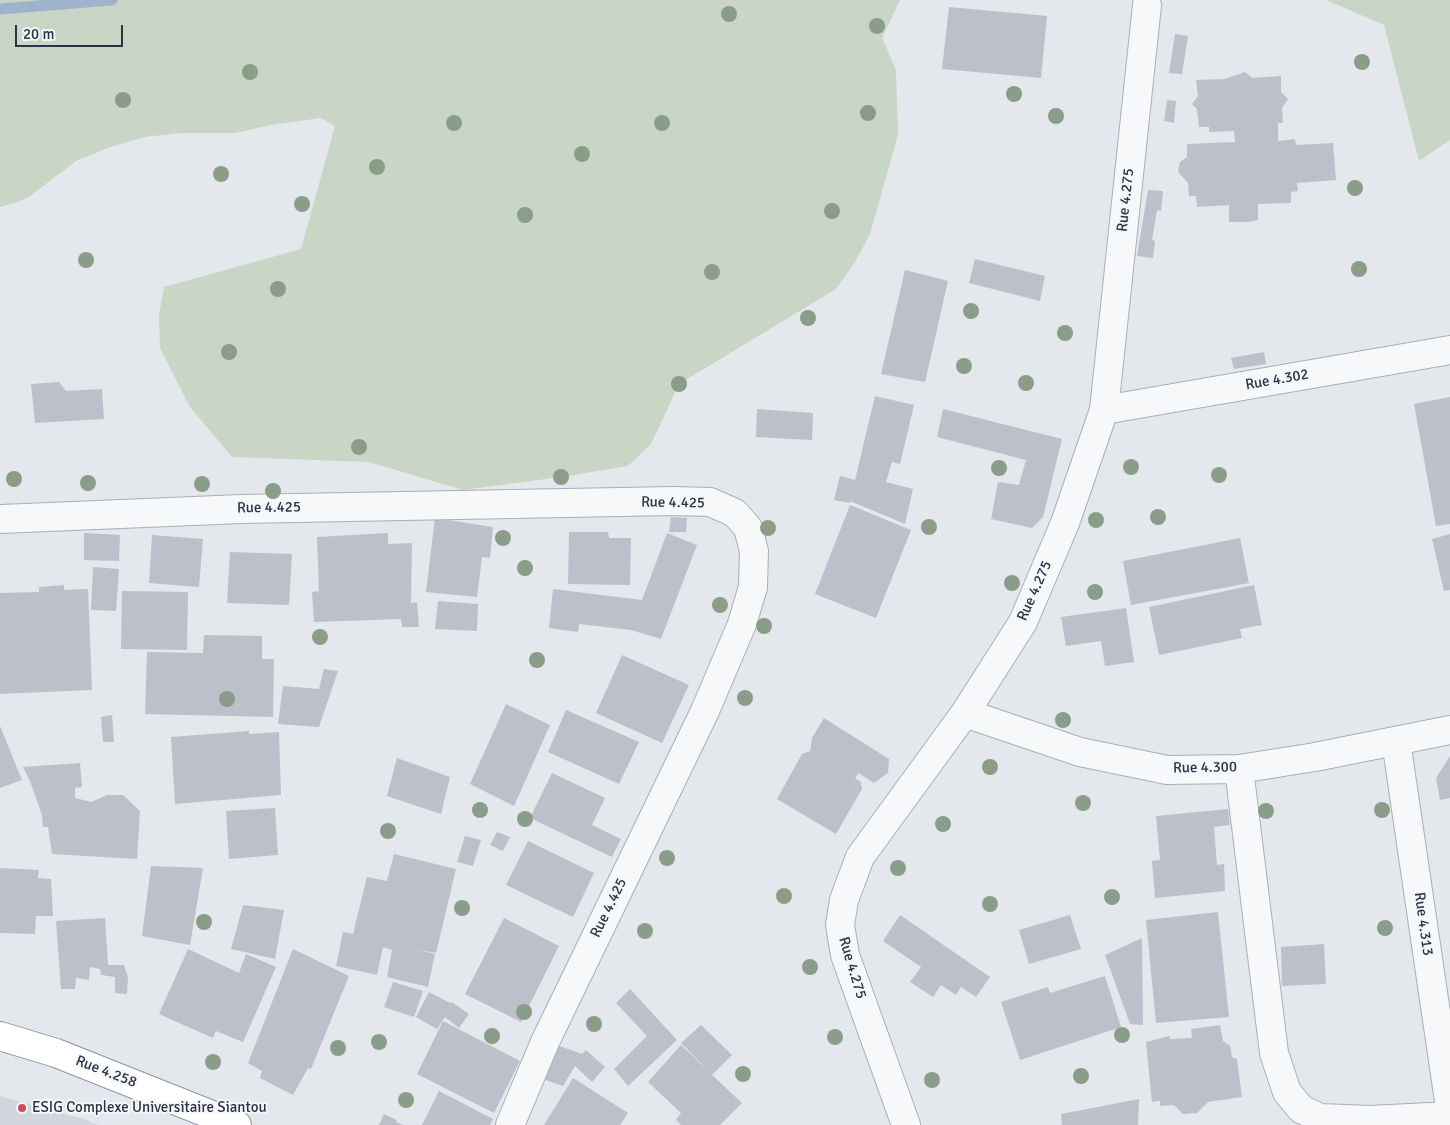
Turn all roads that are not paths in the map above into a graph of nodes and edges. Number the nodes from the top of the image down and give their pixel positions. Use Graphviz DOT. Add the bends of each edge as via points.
graph roads {
  1 [pos="1147,5"];
  2 [pos="1450,350"];
  3 [pos="1104,410"];
  4 [pos="0,520"];
  5 [pos="965,713"];
  6 [pos="1450,730"];
  7 [pos="1396,741"];
  8 [pos="1240,768"];
  9 [pos="0,1036"];
  10 [pos="1450,1108"];
  11 [pos="1450,1116"];
  12 [pos="237,1125"];
  13 [pos="510,1125"];
  14 [pos="906,1125"];
  1 -- 3 [label="street, Rue 4.275"];
  2 -- 3 [label="street, Rue 4.302"];
  3 -- 5 [label="street, Rue 4.275" via="1065,523 1022,622"];
  4 -- 13 [label="street, Rue 4.425" via="241,509 674,501 710,502 735,513 748,528 754,551 753,587 742,624 705,711 545,1042"];
  5 -- 8 [label="street, Rue 4.300" via="1080,752 1167,770"];
  5 -- 14 [label="street, Rue 4.275" via="860,857 844,900 840,925 845,954"];
  6 -- 7 [label="street, Rue 4.300"];
  7 -- 8 [label="street, Rue 4.300"];
  7 -- 10 [label="street, Rue 4.313"];
  8 -- 11 [label="street" via="1274,1053 1288,1092 1300,1109 1320,1118 1370,1120"];
  9 -- 12 [label="highway, Rue 4.258" via="56,1054"];
}
